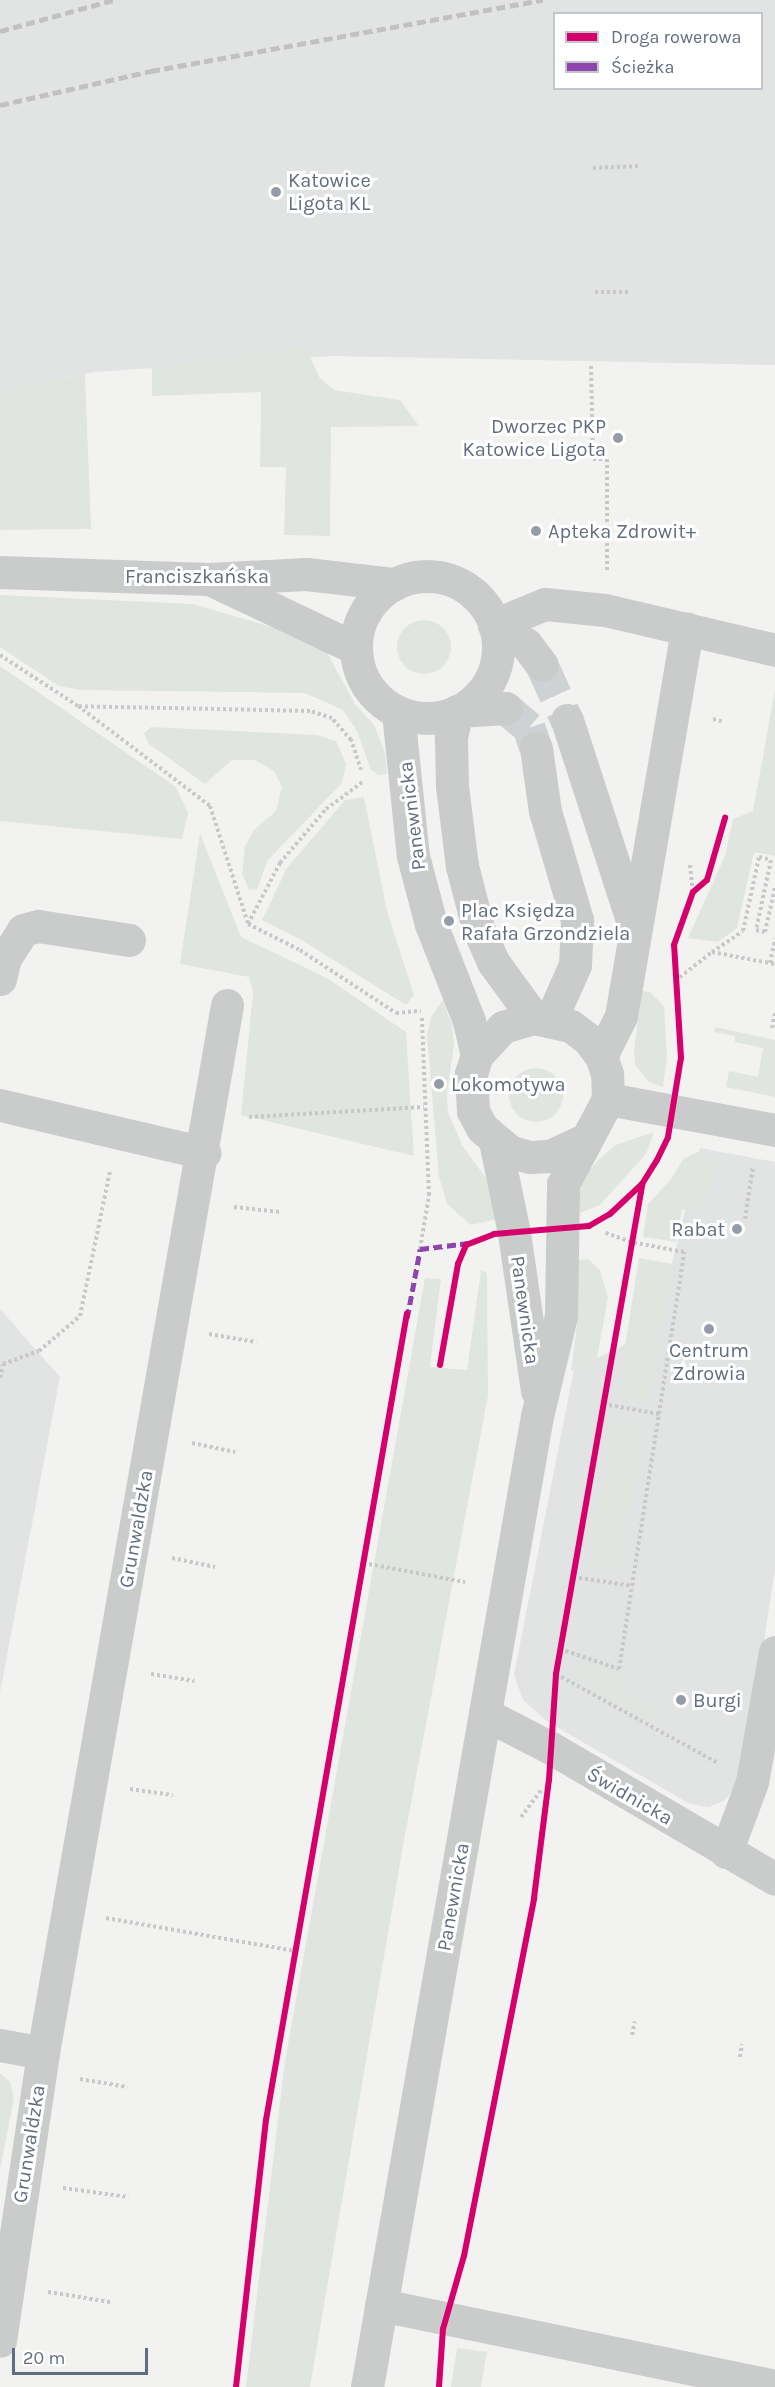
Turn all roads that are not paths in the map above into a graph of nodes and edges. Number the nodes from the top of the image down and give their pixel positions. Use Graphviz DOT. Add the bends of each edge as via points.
graph roads {
  1 [pos="0,572"];
  2 [pos="209,579"];
  3 [pos="394,584"];
  4 [pos="494,625"];
  5 [pos="687,629"];
  6 [pos="355,648"];
  7 [pos="775,650"];
  8 [pos="542,665"];
  9 [pos="506,708"];
  10 [pos="457,711"];
  11 [pos="398,712"];
  12 [pos="567,720"];
  13 [pos="536,748"];
  14 [pos="635,927"];
  15 [pos="129,940"];
  16 [pos="0,979"];
  17 [pos="227,1005"];
  18 [pos="543,1018"];
  19 [pos="477,1055"];
  20 [pos="601,1056"];
  21 [pos="608,1099"];
  22 [pos="0,1105"];
  23 [pos="584,1140"];
  24 [pos="495,1141"];
  25 [pos="765,1142"];
  26 [pos="204,1153"];
  27 [pos="539,1408"];
  28 [pos="775,1652"];
  29 [pos="485,1714"];
  30 [pos="726,1852"];
  31 [pos="775,1879"];
  32 [pos="0,2045"];
  33 [pos="43,2053"];
  34 [pos="381,2305"];
  35 [pos="0,2341"];
  36 [pos="775,2386"];
  37 [pos="368,2387"];
  1 -- 2 [label="street, Franciszkańska"];
  2 -- 3 [label="street, Franciszkańska" via="306,574"];
  2 -- 6 [label="street"];
  3 -- 4 [label="street" via="425,576 446,579 476,596"];
  3 -- 6 [label="street" via="369,607 359,627"];
  4 -- 5 [label="street" via="526,608 545,604 605,610"];
  4 -- 8 [label="street" via="526,644"];
  4 -- 10 [label="street" via="497,640 493,674 483,690"];
  5 -- 7 [label="street"];
  5 -- 14 [label="street"];
  6 -- 11 [label="street" via="359,670 369,690"];
  9 -- 10 [label="street"];
  10 -- 11 [label="street" via="427,719"];
  10 -- 18 [label="street, Panewnicka" via="451,738 452,786 462,866 478,928 493,962"];
  11 -- 19 [label="street, Panewnicka" via="413,856 431,924 469,1021"];
  12 -- 14 [label="street"];
  13 -- 18 [label="street" via="545,811 577,920 575,965"];
  14 -- 20 [label="street" via="621,1016"];
  15 -- 16 [label="street" via="38,926 23,930 5,958"];
  17 -- 26 [label="street, Grunwaldzka"];
  18 -- 19 [label="street" via="503,1027"];
  18 -- 20 [label="street, Panewnicka" via="588,1039"];
  19 -- 24 [label="street, Panewnicka" via="471,1073 473,1111"];
  20 -- 21 [label="street, Panewnicka" via="607,1074"];
  21 -- 23 [label="street, Panewnicka" via="596,1126"];
  21 -- 25 [label="street"];
  22 -- 26 [label="street"];
  23 -- 24 [label="street, Panewnicka" via="550,1156 520,1154"];
  23 -- 27 [label="street, Panewnicka" via="563,1184 561,1316"];
  24 -- 27 [label="street, Panewnicka" via="514,1233"];
  26 -- 33 [label="street, Grunwaldzka"];
  27 -- 29 [label="street, Panewnicka"];
  28 -- 30 [label="street" via="752,1782"];
  29 -- 30 [label="street, Świdnicka" via="551,1748"];
  29 -- 34 [label="street, Panewnicka"];
  30 -- 31 [label="street, Świdnicka"];
  32 -- 33 [label="street"];
  33 -- 35 [label="street, Grunwaldzka"];
  34 -- 36 [label="street"];
  34 -- 37 [label="street, Panewnicka"];
}
